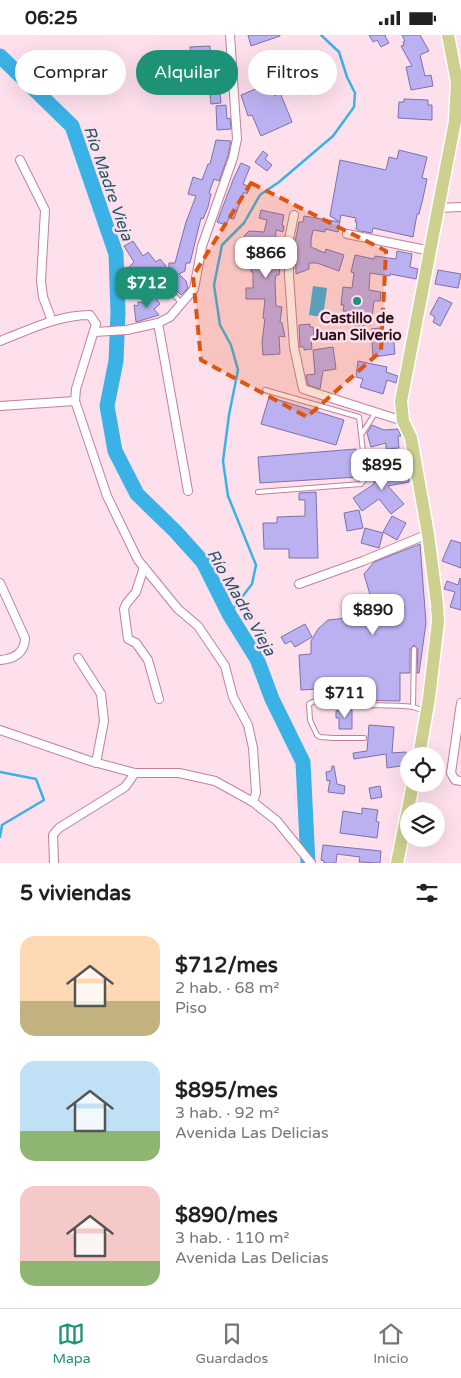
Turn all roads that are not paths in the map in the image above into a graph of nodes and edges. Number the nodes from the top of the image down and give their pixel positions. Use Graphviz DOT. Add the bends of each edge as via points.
graph roads {
  1 [pos="230,35"];
  2 [pos="448,35"];
  3 [pos="458,65"];
  4 [pos="20,160"];
  5 [pos="461,207"];
  6 [pos="439,208"];
  7 [pos="294,215"];
  8 [pos="347,234"];
  9 [pos="431,251"];
  10 [pos="154,273"];
  11 [pos="182,304"];
  12 [pos="52,321"];
  13 [pos="158,323"];
  14 [pos="95,332"];
  15 [pos="0,341"];
  16 [pos="265,390"];
  17 [pos="75,401"];
  18 [pos="0,406"];
  19 [pos="376,412"];
  20 [pos="403,421"];
  21 [pos="361,435"];
  22 [pos="188,491"];
  23 [pos="258,493"];
  24 [pos="428,534"];
  25 [pos="144,567"];
  26 [pos="0,583"];
  27 [pos="299,584"];
  28 [pos="414,649"];
  29 [pos="78,658"];
  30 [pos="0,660"];
  31 [pos="160,699"];
  32 [pos="461,703"];
  33 [pos="413,707"];
  34 [pos="427,711"];
  35 [pos="0,730"];
  36 [pos="364,737"];
  37 [pos="421,747"];
  38 [pos="96,763"];
  39 [pos="135,773"];
  40 [pos="461,781"];
  41 [pos="411,792"];
  42 [pos="253,802"];
  43 [pos="54,863"];
  44 [pos="311,863"];
  45 [pos="397,863"];
  1 -- 11 [label="street" via="237,139 202,246 194,289"];
  2 -- 3 [label="main road"];
  3 -- 6 [label="main road" via="455,121"];
  4 -- 12 [label="street" via="44,210 42,297"];
  5 -- 6 [label="street"];
  6 -- 9 [label="main road"];
  7 -- 19 [label="street" via="289,239 289,275 294,347 303,389"];
  8 -- 9 [label="street"];
  9 -- 20 [label="main road" via="401,401"];
  10 -- 11 [label="lane"];
  11 -- 13 [label="street" via="170,317"];
  12 -- 14 [label="street" via="90,315 96,324"];
  12 -- 15 [label="street"];
  13 -- 14 [label="street"];
  13 -- 22 [label="street"];
  14 -- 17 [label="street"];
  16 -- 21 [label="lane" via="359,417"];
  17 -- 18 [label="street"];
  17 -- 25 [label="street" via="107,495 138,561"];
  19 -- 20 [label="street"];
  19 -- 21 [label="lane"];
  20 -- 24 [label="main road" via="411,438"];
  21 -- 23 [label="lane" via="366,477 361,484"];
  24 -- 27 [label="street"];
  24 -- 34 [label="main road" via="438,622"];
  25 -- 31 [label="street" via="136,592 126,603 124,615 128,639 136,643 148,660"];
  25 -- 42 [label="street" via="178,609 198,626 225,665 234,697 248,725 253,748 256,793"];
  26 -- 30 [label="street" via="25,638 20,654"];
  28 -- 33 [label="lane"];
  29 -- 38 [label="street" via="101,694 104,721"];
  32 -- 40 [label="street" via="451,773"];
  33 -- 34 [label="lane"];
  33 -- 36 [label="lane" via="348,706 323,701 309,704 310,720 320,737"];
  34 -- 37 [label="main road"];
  35 -- 38 [label="street"];
  38 -- 39 [label="street"];
  39 -- 42 [label="street" via="179,773 215,781"];
  39 -- 43 [label="street" via="125,787 58,828 53,835"];
  41 -- 45 [label="main road"];
  42 -- 44 [label="street" via="277,821"];
}
